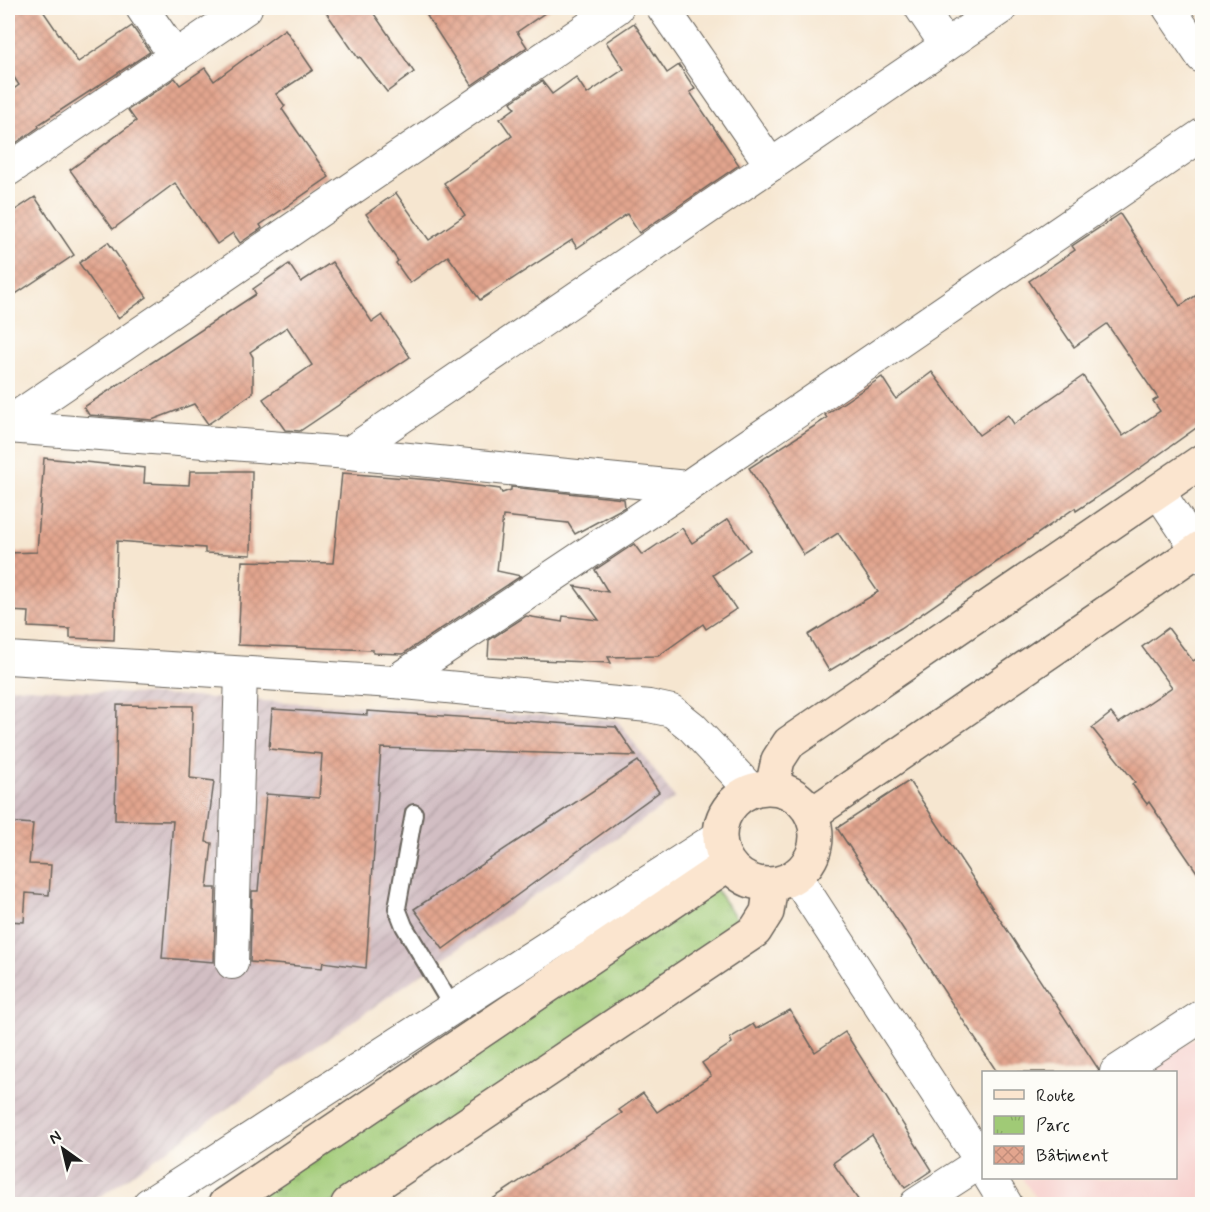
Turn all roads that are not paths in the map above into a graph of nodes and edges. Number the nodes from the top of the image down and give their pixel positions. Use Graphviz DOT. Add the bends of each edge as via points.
graph roads {
  1 [pos="142,8"];
  2 [pos="246,8"];
  3 [pos="617,8"];
  4 [pos="663,8"];
  5 [pos="921,8"];
  6 [pos="1001,8"];
  7 [pos="1169,8"];
  8 [pos="946,45"];
  9 [pos="175,56"];
  10 [pos="1203,57"];
  11 [pos="1203,135"];
  12 [pos="771,165"];
  13 [pos="8,170"];
  14 [pos="8,425"];
  15 [pos="349,453"];
  16 [pos="1203,461"];
  17 [pos="687,487"];
  18 [pos="1158,491"];
  19 [pos="1201,552"];
  20 [pos="8,658"];
  21 [pos="241,673"];
  22 [pos="394,682"];
  23 [pos="761,788"];
  24 [pos="414,813"];
  25 [pos="812,814"];
  26 [pos="722,851"];
  27 [pos="783,880"];
  28 [pos="232,963"];
  29 [pos="453,1008"];
  30 [pos="1203,1016"];
  31 [pos="1118,1071"];
  32 [pos="982,1162"];
  33 [pos="982,1168"];
  34 [pos="992,1179"];
  35 [pos="149,1204"];
  36 [pos="225,1204"];
  37 [pos="348,1204"];
  38 [pos="916,1204"];
  39 [pos="1006,1204"];
  1 -- 9 [label="street"];
  2 -- 9 [label="street"];
  3 -- 14 [label="street"];
  4 -- 12 [label="street"];
  5 -- 8 [label="street"];
  6 -- 8 [label="street"];
  7 -- 10 [label="street"];
  8 -- 12 [label="street"];
  9 -- 13 [label="street"];
  11 -- 17 [label="street"];
  12 -- 15 [label="street"];
  14 -- 15 [label="street"];
  15 -- 17 [label="street"];
  16 -- 18 [label="main road"];
  17 -- 22 [label="street"];
  18 -- 19 [label="street"];
  18 -- 23 [label="main road" via="789,743"];
  19 -- 25 [label="main road"];
  20 -- 21 [label="street"];
  21 -- 22 [label="street"];
  21 -- 28 [label="street"];
  22 -- 23 [label="street" via="672,711"];
  23 -- 25 [label="main road" via="796,795"];
  23 -- 26 [label="main road" via="726,808"];
  24 -- 29 [label="lane" via="397,908"];
  25 -- 27 [label="main road" via="817,839 809,863"];
  26 -- 27 [label="main road" via="746,881"];
  26 -- 29 [label="street"];
  26 -- 36 [label="main road"];
  27 -- 32 [label="street"];
  27 -- 37 [label="main road" via="755,931"];
  29 -- 35 [label="street"];
  30 -- 31 [label="street"];
  33 -- 38 [label="street"];
  34 -- 39 [label="street"];
}
